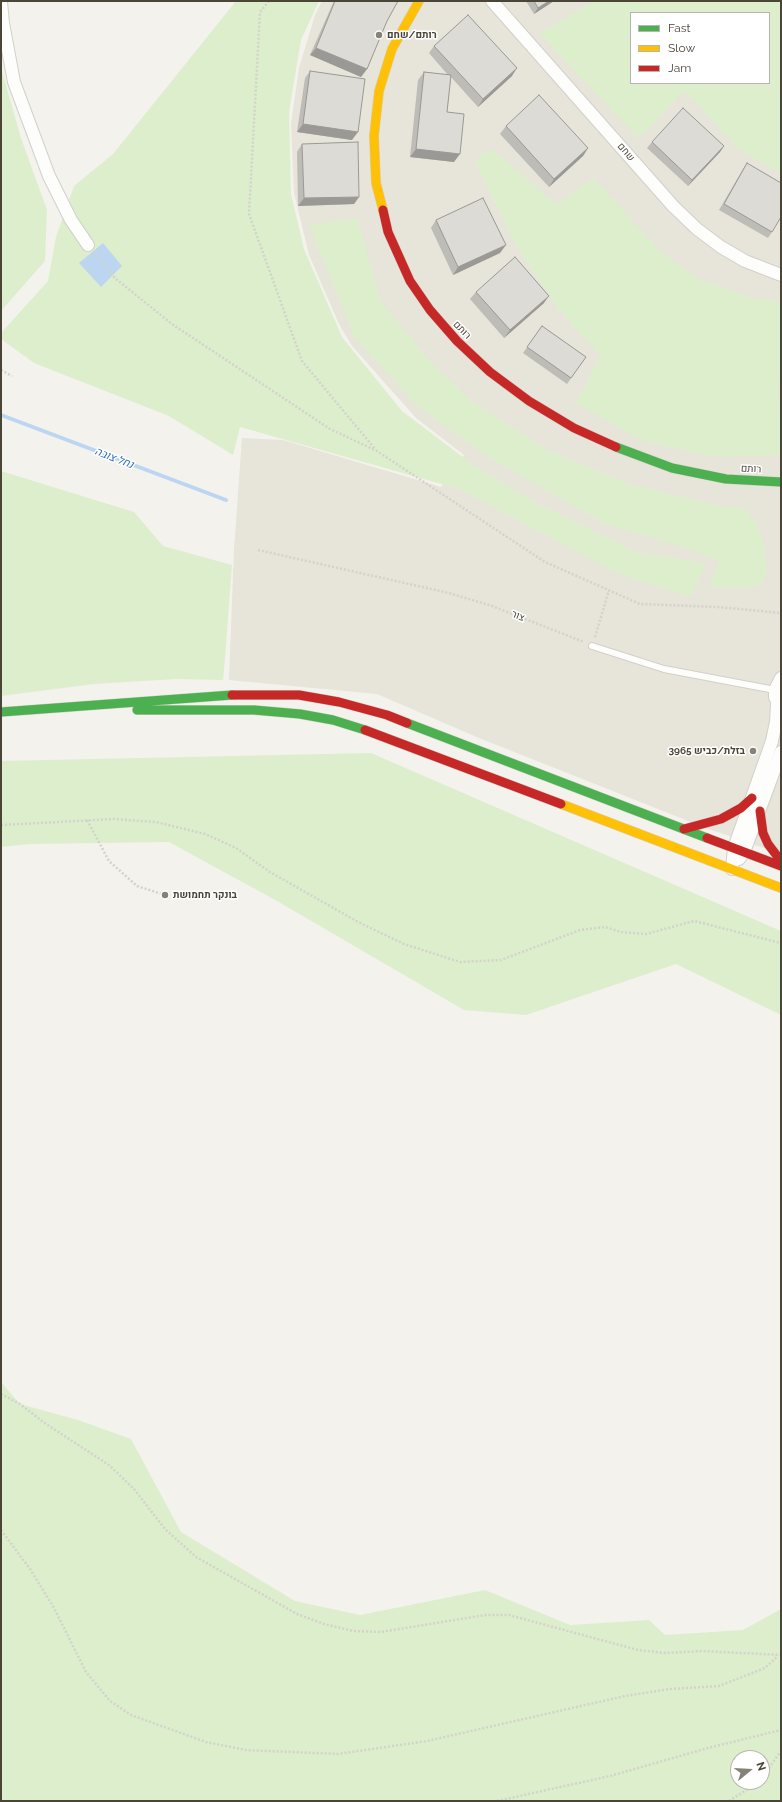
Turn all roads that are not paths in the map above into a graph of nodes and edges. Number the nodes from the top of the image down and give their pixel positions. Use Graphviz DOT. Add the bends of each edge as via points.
graph roads {
  1 [pos="419,1"];
  2 [pos="492,1"];
  3 [pos="1,2"];
  4 [pos="88,245"];
  5 [pos="781,275"];
  6 [pos="781,482"];
  7 [pos="592,646"];
  8 [pos="781,678"];
  9 [pos="775,690"];
  10 [pos="779,706"];
  11 [pos="25,710"];
  12 [pos="1,712"];
  13 [pos="781,752"];
  14 [pos="752,798"];
  15 [pos="760,811"];
  16 [pos="684,829"];
  17 [pos="739,850"];
  18 [pos="781,861"];
  19 [pos="781,866"];
  20 [pos="732,869"];
  21 [pos="781,888"];
  1 -- 6 [label="main road, רותם" via="392,49 380,91 374,136 376,183 388,232 410,281 430,310 457,341 490,372 574,428 622,450 672,468 726,479"];
  2 -- 5 [label="street, שחם" via="678,211 721,247 745,261"];
  3 -- 4 [label="street" via="14,82 49,176 71,220"];
  7 -- 9 [label="lane" via="664,669"];
  8 -- 9 [label="street"];
  9 -- 10 [label="street"];
  10 -- 14 [label="street" via="772,741"];
  11 -- 12 [label="main road"];
  11 -- 16 [label="main road" via="211,694 299,695 338,702 388,715"];
  11 -- 20 [label="main road" via="254,710 333,720 375,733"];
  13 -- 15 [label="street"];
  14 -- 16 [label="main road" via="741,808 721,819"];
  14 -- 17 [label="street"];
  15 -- 17 [label="street"];
  15 -- 18 [label="main road" via="763,833"];
  16 -- 17 [label="main road"];
  17 -- 19 [label="main road"];
  17 -- 20 [label="street"];
  20 -- 21 [label="main road"];
}
